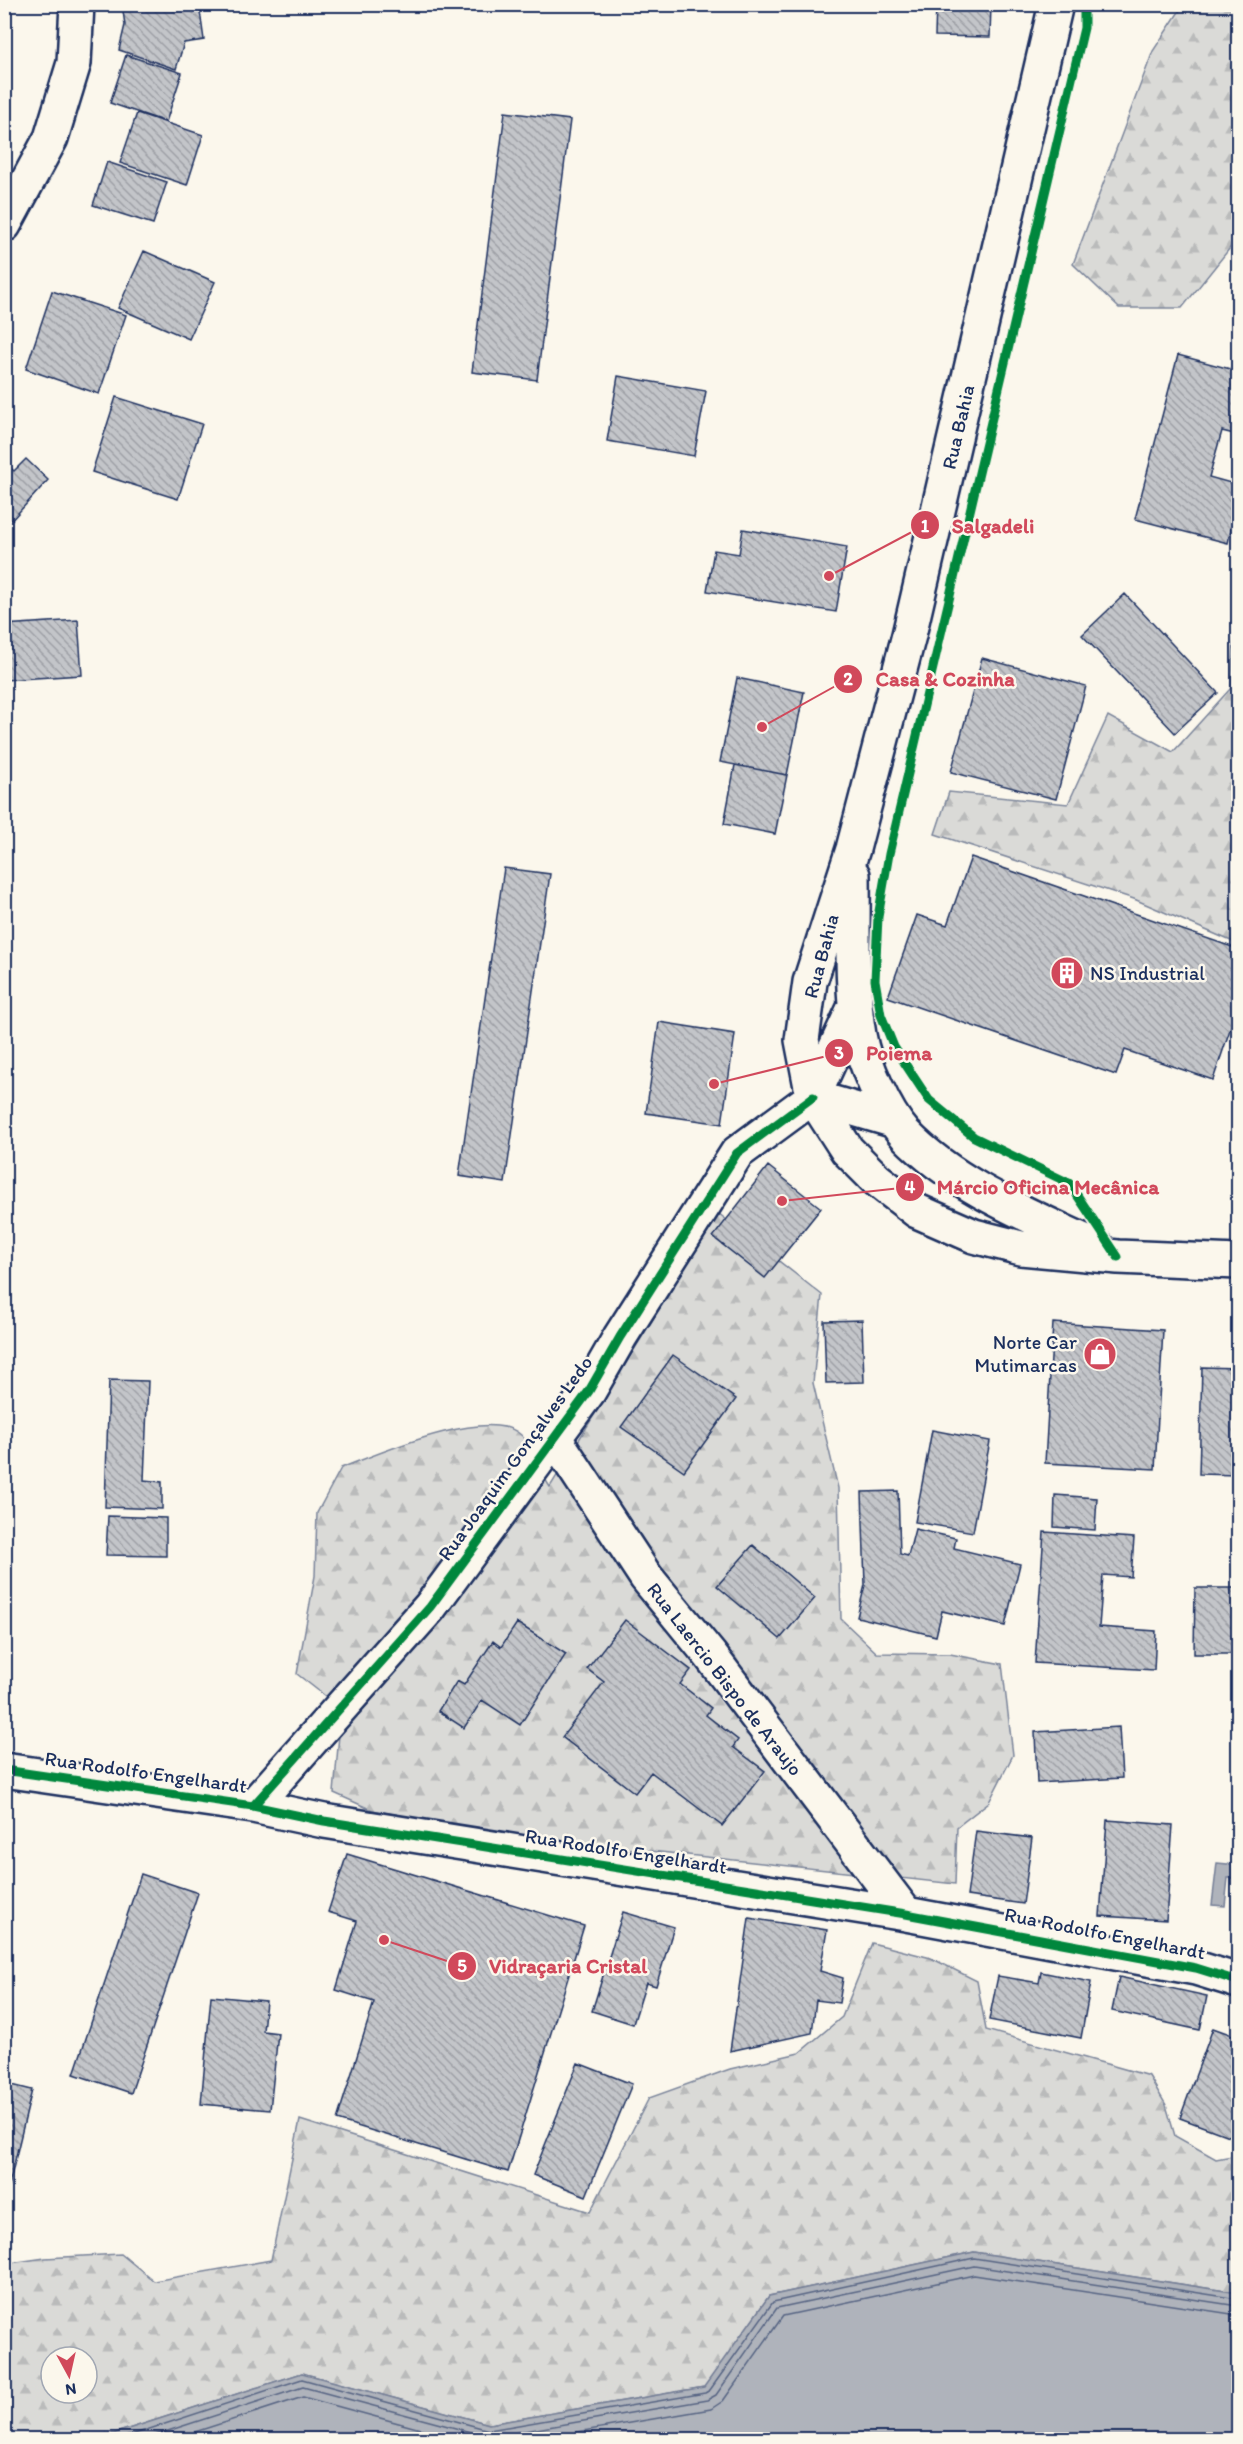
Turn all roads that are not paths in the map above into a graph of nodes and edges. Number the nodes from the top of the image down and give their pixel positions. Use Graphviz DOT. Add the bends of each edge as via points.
graph roads {
  1 [pos="77,4"];
  2 [pos="1056,4"];
  3 [pos="4,225"];
  4 [pos="853,849"];
  5 [pos="855,1006"];
  6 [pos="813,1097"];
  7 [pos="895,1121"];
  8 [pos="1118,1257"];
  9 [pos="1239,1262"];
  10 [pos="554,1437"];
  11 [pos="4,1770"];
  12 [pos="253,1806"];
  13 [pos="906,1914"];
  14 [pos="1239,1981"];
  1 -- 3 [label="street" via="74,63 51,138"];
  2 -- 4 [label="street, Rua Bahia" via="912,623"];
  4 -- 5 [label="street, Rua Bahia"];
  4 -- 6 [label="street, Rua Bahia" via="810,982 802,1040"];
  5 -- 6 [label="street"];
  5 -- 7 [label="street, Rua Bahia" via="869,1066"];
  6 -- 7 [label="street"];
  6 -- 8 [label="street, Rua Bahia" via="848,1150 876,1179 917,1211 974,1236 1021,1248"];
  6 -- 10 [label="street, Rua Joaquim Gonçalves Ledo" via="737,1153 589,1391"];
  7 -- 8 [label="street, Rua Bahia" via="945,1168 1006,1204"];
  8 -- 9 [label="street, Rua Bahia"];
  10 -- 12 [label="street, Rua Joaquim Gonçalves Ledo" via="430,1607"];
  10 -- 13 [label="street, Rua Laercio Bispo de Araujo" via="646,1576"];
  11 -- 12 [label="street, Rua Rodolfo Engelhardt"];
  12 -- 13 [label="street, Rua Rodolfo Engelhardt" via="324,1821"];
  13 -- 14 [label="street, Rua Rodolfo Engelhardt" via="1196,1968"];
}
